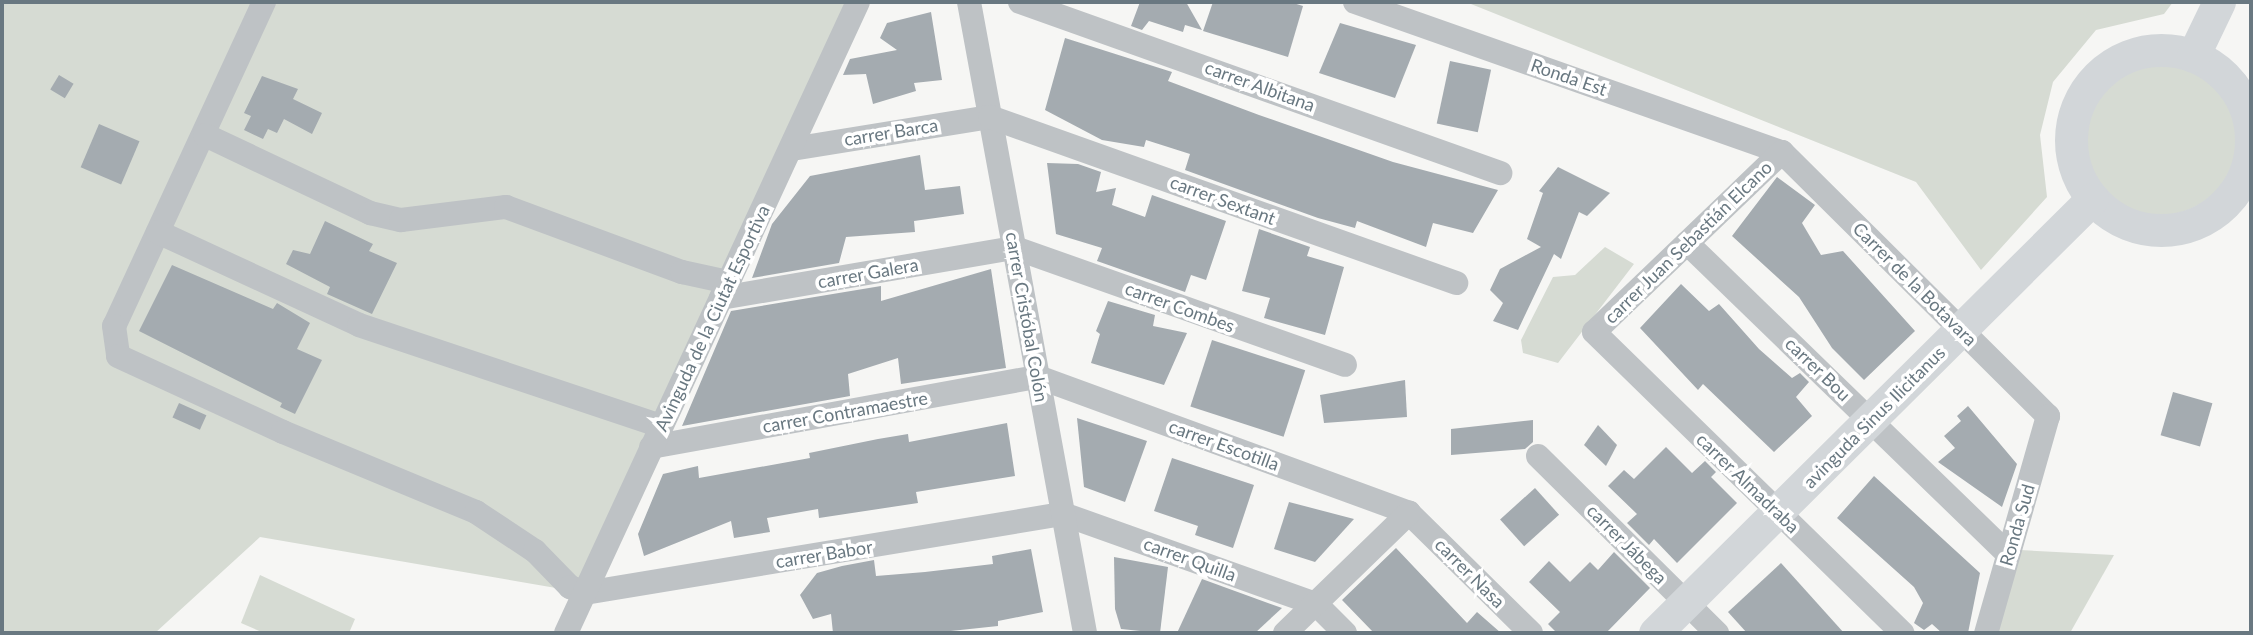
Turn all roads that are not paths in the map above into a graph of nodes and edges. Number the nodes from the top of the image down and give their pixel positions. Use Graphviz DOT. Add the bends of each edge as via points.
graph roads {
  1 [pos="264,2"];
  2 [pos="858,2"];
  3 [pos="969,2"];
  4 [pos="1020,2"];
  5 [pos="1355,2"];
  6 [pos="2219,2"];
  7 [pos="2193,55"];
  8 [pos="2248,106"];
  9 [pos="990,117"];
  10 [pos="205,135"];
  11 [pos="792,149"];
  12 [pos="1782,152"];
  13 [pos="1500,173"];
  14 [pos="2092,199"];
  15 [pos="158,232"];
  16 [pos="1687,243"];
  17 [pos="1015,248"];
  18 [pos="1456,283"];
  19 [pos="725,290"];
  20 [pos="1961,330"];
  21 [pos="1594,332"];
  22 [pos="1345,365"];
  23 [pos="1038,377"];
  24 [pos="2048,416"];
  25 [pos="1870,421"];
  26 [pos="656,437"];
  27 [pos="1538,456"];
  28 [pos="1778,512"];
  29 [pos="1409,513"];
  30 [pos="1063,514"];
  31 [pos="2008,554"];
  32 [pos="585,593"];
  33 [pos="1686,603"];
  34 [pos="1316,604"];
  35 [pos="566,633"];
  36 [pos="1086,633"];
  37 [pos="1285,633"];
  38 [pos="1345,633"];
  39 [pos="1531,633"];
  40 [pos="1655,633"];
  41 [pos="1717,633"];
  42 [pos="1902,633"];
  43 [pos="1986,633"];
  1 -- 10 [label="street"];
  2 -- 11 [label="street, Avinguda de la Ciutat Esportiva"];
  3 -- 9 [label="street, carrer Cristóbal Colón"];
  4 -- 13 [label="street, carrer Albitana"];
  5 -- 12 [label="street, Ronda Est"];
  6 -- 7 [label="street"];
  7 -- 8 [label="street" via="2229,81"];
  7 -- 14 [label="street" via="2166,50 2138,53 2112,64 2091,83 2077,107 2071,134 2077,176"];
  8 -- 14 [label="street" via="2251,136 2247,165 2234,192 2213,213 2187,226 2157,230 2122,222"];
  9 -- 11 [label="street, carrer Barca"];
  9 -- 17 [label="street, carrer Cristóbal Colón"];
  9 -- 18 [label="street, carrer Sextant"];
  10 -- 15 [label="street"];
  10 -- 19 [label="street" via="370,213 401,220 506,207"];
  11 -- 19 [label="street, Avinguda de la Ciutat Esportiva"];
  12 -- 16 [label="street, carrer Juan Sebastián Elcano"];
  12 -- 20 [label="street, Carrer de la Botavara"];
  14 -- 20 [label="street, avinguda Sinus Ilicitanus"];
  15 -- 26 [label="street" via="359,325"];
  15 -- 32 [label="street" via="114,326 118,356 283,432 476,512 535,551 569,587"];
  16 -- 21 [label="street, carrer Juan Sebastián Elcano"];
  16 -- 25 [label="street, carrer Bou"];
  17 -- 19 [label="street, carrer Galera"];
  17 -- 22 [label="street, carrer Combes"];
  17 -- 23 [label="street, carrer Cristóbal Colón"];
  19 -- 26 [label="street, Avinguda de la Ciutat Esportiva"];
  20 -- 24 [label="street, Carrer de la Botavara"];
  20 -- 25 [label="street, avinguda Sinus Ilicitanus"];
  21 -- 28 [label="street, carrer Almadraba"];
  23 -- 26 [label="street, carrer Contramaestre"];
  23 -- 29 [label="street, carrer Escotilla"];
  23 -- 30 [label="street, carrer Cristóbal Colón"];
  24 -- 31 [label="street, Ronda Sud"];
  25 -- 28 [label="street, avinguda Sinus Ilicitanus"];
  25 -- 31 [label="street, carrer Bou"];
  26 -- 32 [label="street, Avinguda de la Ciutat Esportiva"];
  27 -- 33 [label="street, carrer Jábega"];
  28 -- 33 [label="street, avinguda Sinus Ilicitanus"];
  28 -- 42 [label="street, carrer Almadraba"];
  29 -- 34 [label="street"];
  29 -- 39 [label="street, carrer Nasa"];
  30 -- 32 [label="street, carrer Babor"];
  30 -- 34 [label="street, carrer Quilla"];
  30 -- 36 [label="street, carrer Cristóbal Colón"];
  31 -- 43 [label="street, Ronda Sud"];
  32 -- 35 [label="street, Avinguda de la Ciutat Esportiva"];
  33 -- 40 [label="street, avinguda Sinus Ilicitanus"];
  33 -- 41 [label="street, carrer Jábega"];
  34 -- 37 [label="street"];
  34 -- 38 [label="street"];
}
